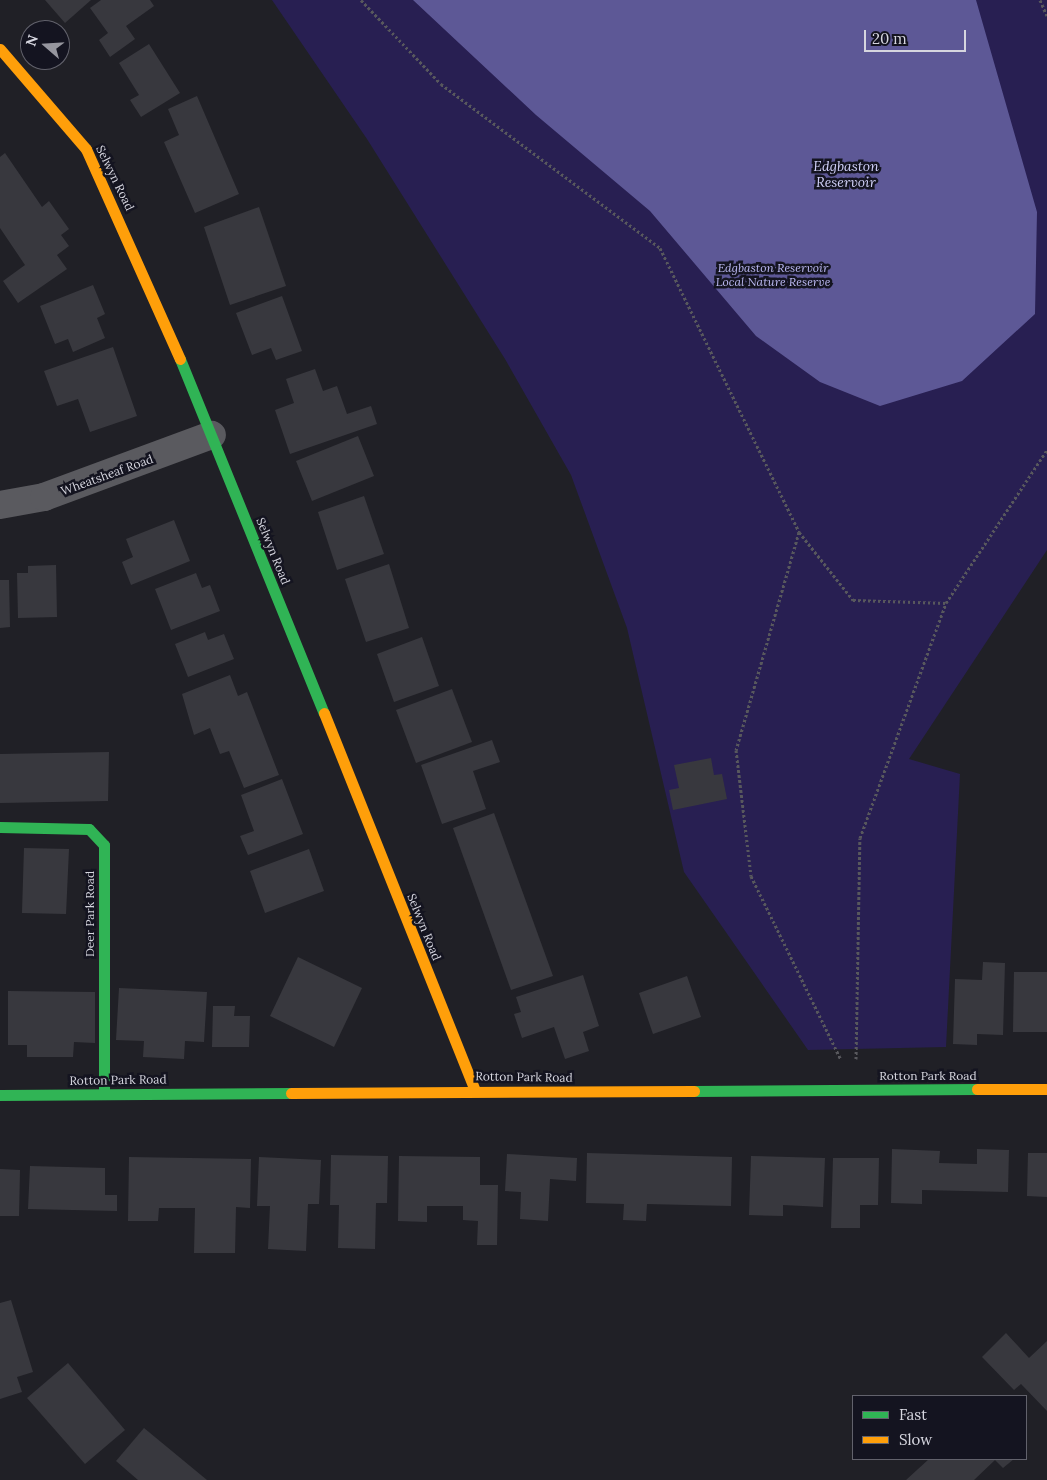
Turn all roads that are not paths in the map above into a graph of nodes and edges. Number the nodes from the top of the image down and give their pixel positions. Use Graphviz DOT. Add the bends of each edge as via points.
graph roads {
  1 [pos="0,49"];
  2 [pos="212,435"];
  3 [pos="0,505"];
  4 [pos="0,827"];
  5 [pos="1047,1089"];
  6 [pos="475,1090"];
  7 [pos="104,1093"];
  8 [pos="0,1095"];
  1 -- 2 [label="street, Selwyn Road" via="86,149"];
  2 -- 3 [label="street, Wheatsheaf Road" via="44,498"];
  2 -- 6 [label="street, Selwyn Road"];
  4 -- 7 [label="street, Deer Park Road" via="89,829 104,845"];
  5 -- 6 [label="street, Rotton Park Road" via="659,1093"];
  6 -- 7 [label="street, Rotton Park Road"];
  7 -- 8 [label="street, Rotton Park Road"];
}
